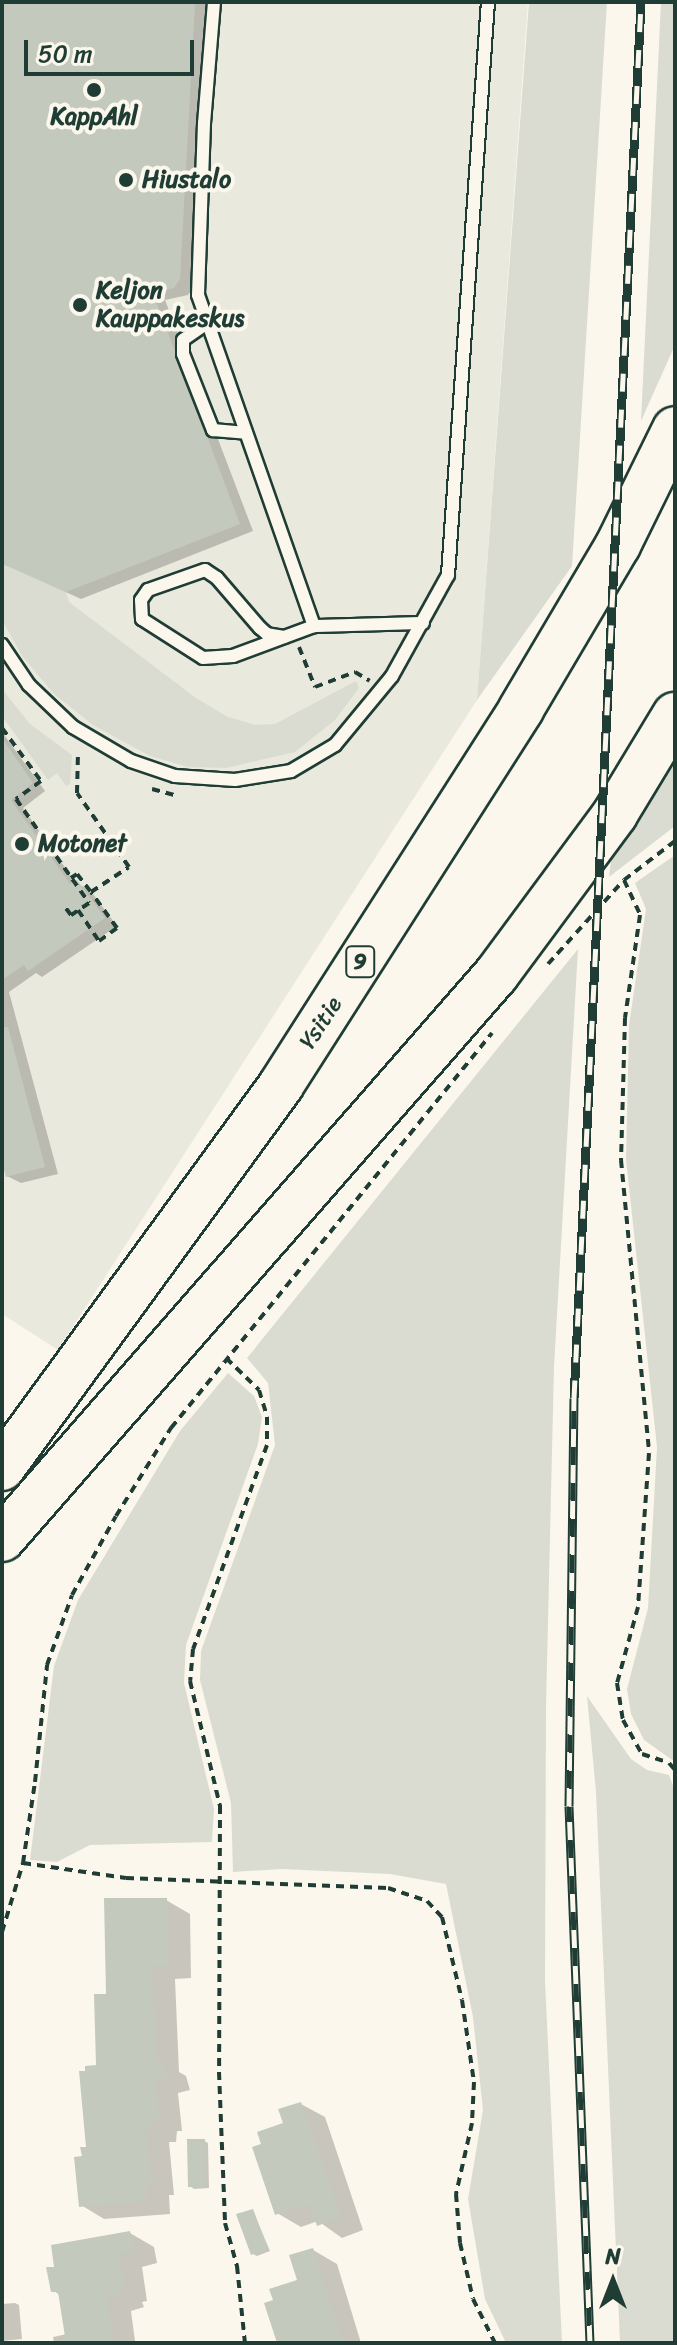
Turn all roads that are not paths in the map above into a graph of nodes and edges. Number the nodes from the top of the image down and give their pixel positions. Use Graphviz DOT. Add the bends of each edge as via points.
graph roads {
  1 [pos="214,2"];
  2 [pos="488,2"];
  3 [pos="207,323"];
  4 [pos="675,429"];
  5 [pos="246,433"];
  6 [pos="423,623"];
  7 [pos="314,626"];
  8 [pos="284,637"];
  9 [pos="2,645"];
  10 [pos="675,715"];
  11 [pos="2,1468"];
  12 [pos="2,1539"];
  1 -- 3 [label="lane" via="199,240 198,295"];
  2 -- 6 [label="lane" via="448,575"];
  3 -- 5 [label="lane"];
  3 -- 5 [label="lane" via="183,340 183,354 213,430"];
  4 -- 11 [label="highway, Ysitie / 9" via="618,545 521,709 289,1072"];
  5 -- 7 [label="lane"];
  6 -- 7 [label="lane"];
  6 -- 9 [label="lane" via="382,688 335,745 291,771 235,780 175,776 131,761 73,727 29,685"];
  7 -- 8 [label="lane"];
  8 -- 8 [label="lane" via="233,656 203,658 142,619 141,600 148,590 205,570 267,634"];
  10 -- 12 [label="highway" via="615,814 496,975"];
}
